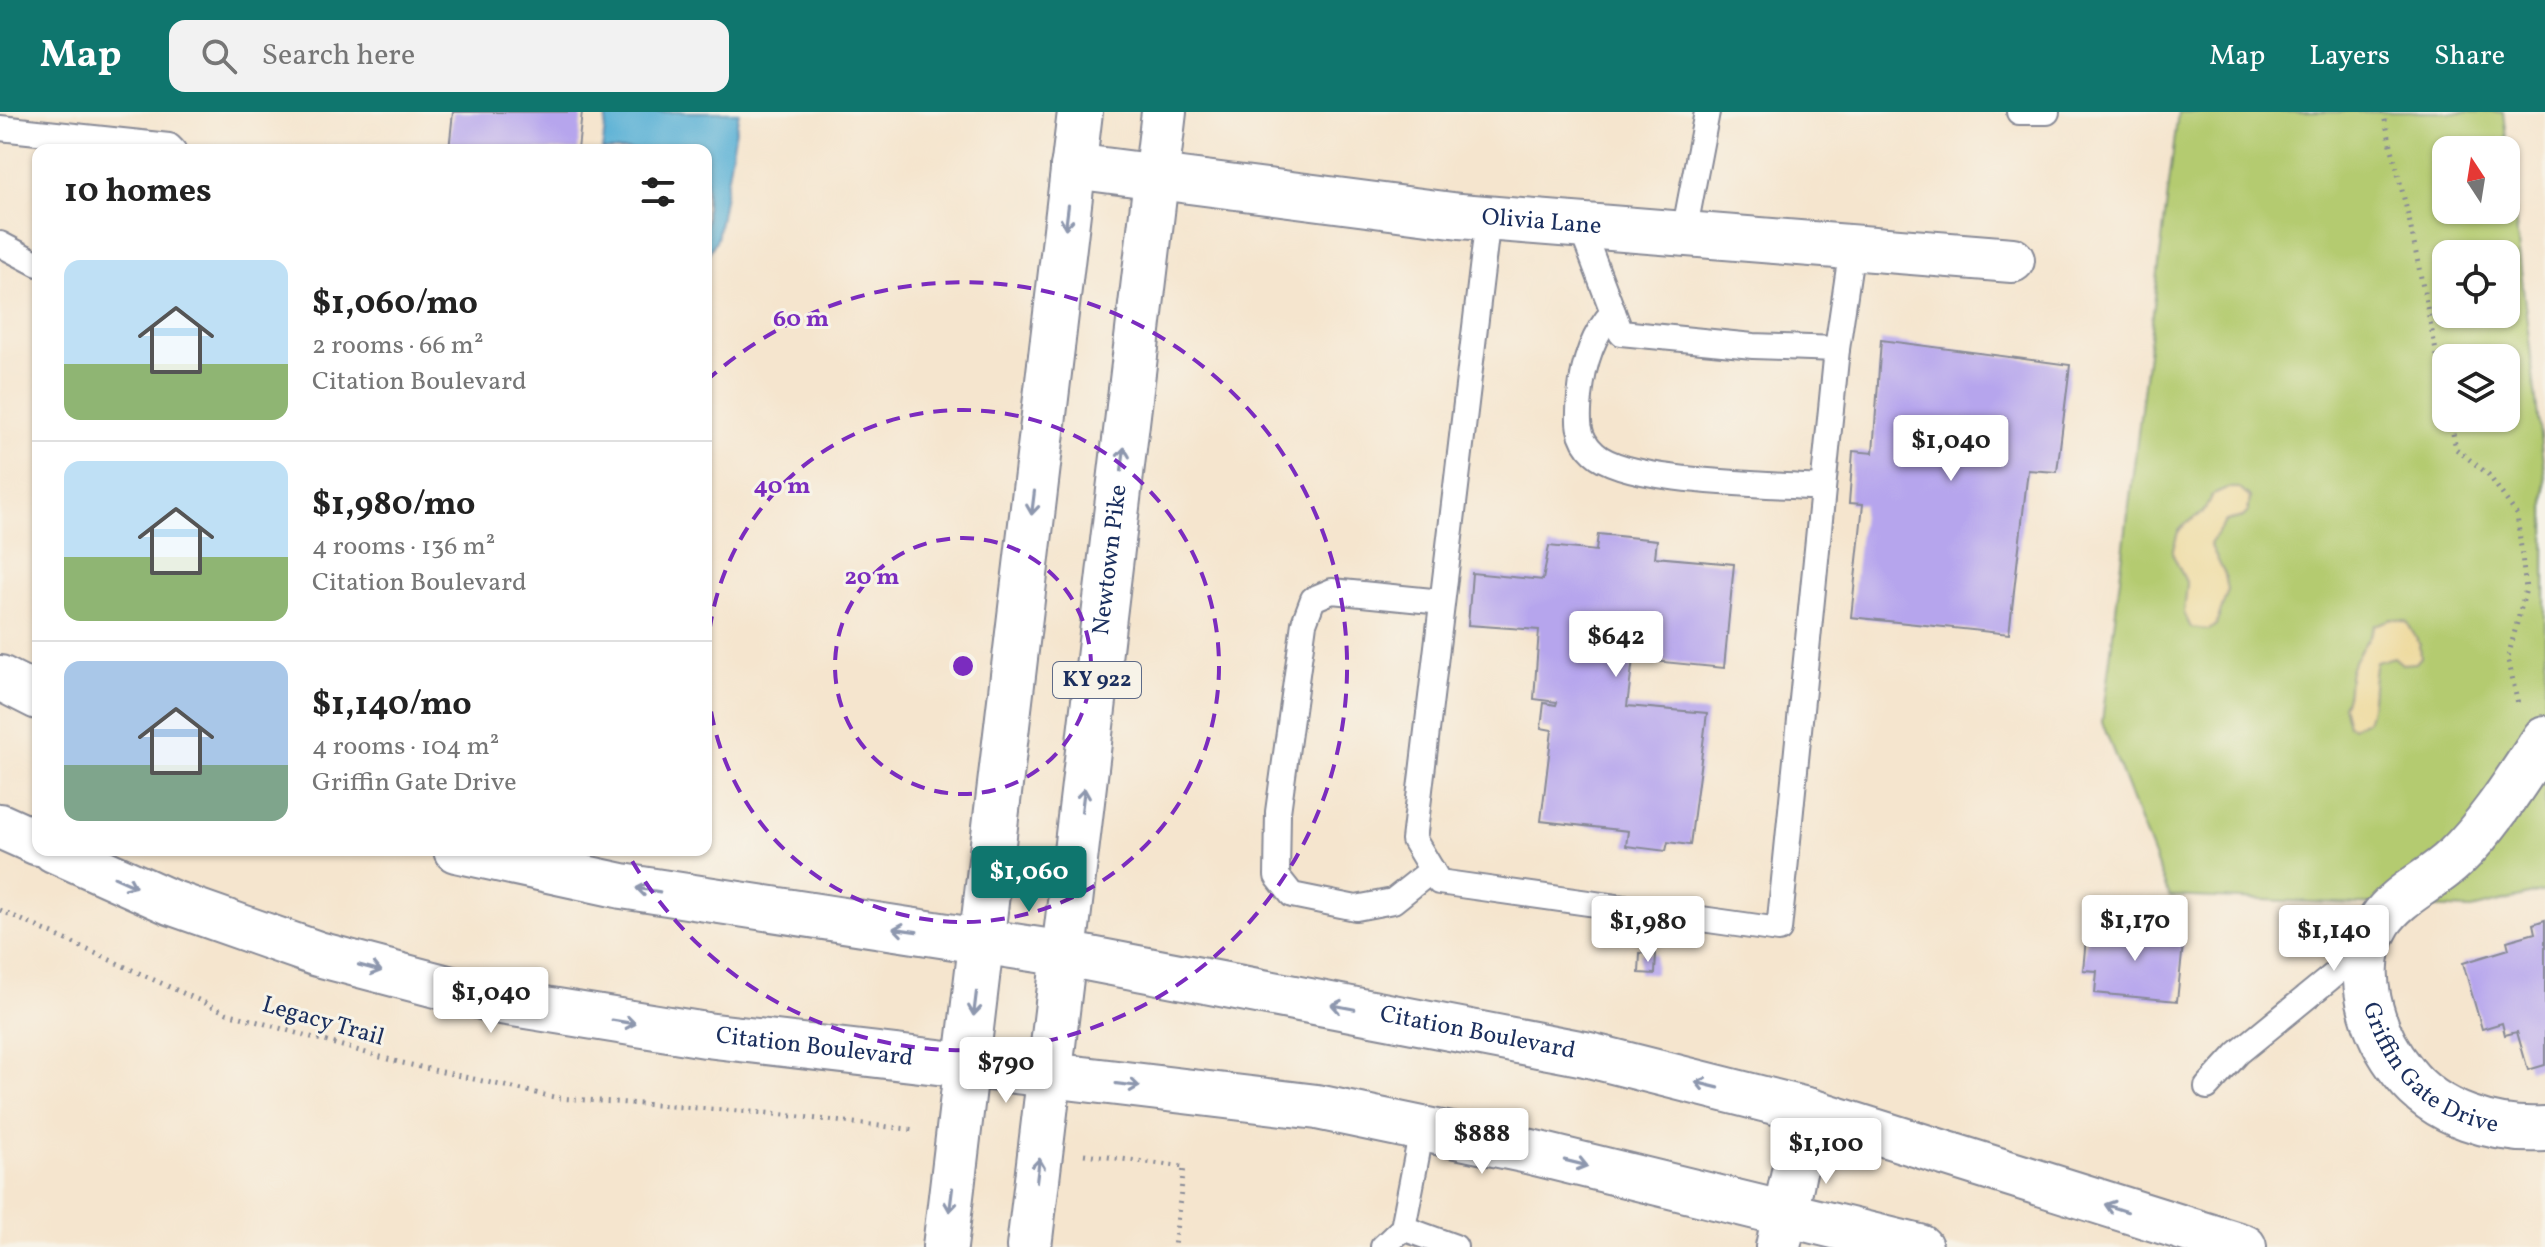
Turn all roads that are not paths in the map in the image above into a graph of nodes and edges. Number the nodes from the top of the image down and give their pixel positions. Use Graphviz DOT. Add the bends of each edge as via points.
graph roads {
  1 [pos="1080,112"];
  2 [pos="1164,112"];
  3 [pos="1707,112"];
  4 [pos="2019,112"];
  5 [pos="2047,112"];
  6 [pos="0,128"];
  7 [pos="150,144"];
  8 [pos="1073,166"];
  9 [pos="1156,175"];
  10 [pos="1488,218"];
  11 [pos="1580,225"];
  12 [pos="1684,233"];
  13 [pos="0,244"];
  14 [pos="1852,247"];
  15 [pos="2012,260"];
  16 [pos="32,261"];
  17 [pos="1613,312"];
  18 [pos="1837,349"];
  19 [pos="1823,488"];
  20 [pos="1442,602"];
  21 [pos="0,678"];
  22 [pos="32,694"];
  23 [pos="2532,723"];
  24 [pos="0,826"];
  25 [pos="32,840"];
  26 [pos="67,856"];
  27 [pos="484,856"];
  28 [pos="1432,870"];
  29 [pos="982,941"];
  30 [pos="2370,945"];
  31 [pos="1065,954"];
  32 [pos="968,1067"];
  33 [pos="1050,1075"];
  34 [pos="2207,1087"];
  35 [pos="1807,1110"];
  36 [pos="1422,1129"];
  37 [pos="2545,1129"];
  38 [pos="1403,1228"];
  39 [pos="1782,1231"];
  40 [pos="2177,1237"];
  41 [pos="945,1247"];
  42 [pos="1029,1247"];
  43 [pos="1383,1247"];
  44 [pos="1455,1247"];
  45 [pos="1920,1247"];
  46 [pos="2244,1247"];
  1 -- 8 [label="main road"];
  2 -- 9 [label="main road, Newtown Pike / KY 922"];
  3 -- 12 [label="lane"];
  4 -- 5 [label="lane"];
  6 -- 7 [label="lane"];
  8 -- 9 [label="main road, Olivia Lane"];
  8 -- 29 [label="main road, one-way"];
  9 -- 10 [label="main road, Olivia Lane"];
  31 -- 9 [label="main road, Newtown Pike / KY 922, one-way"];
  10 -- 11 [label="main road, Olivia Lane"];
  10 -- 20 [label="lane"];
  11 -- 12 [label="main road, Olivia Lane"];
  11 -- 17 [label="lane"];
  12 -- 14 [label="main road, Olivia Lane"];
  13 -- 16 [label="lane"];
  14 -- 15 [label="main road, Olivia Lane"];
  14 -- 18 [label="lane"];
  17 -- 18 [label="lane" via="1621,333"];
  17 -- 19 [label="lane" via="1595,332 1581,389 1577,429 1594,454 1640,474"];
  18 -- 19 [label="lane"];
  19 -- 28 [label="lane" via="1779,930 1439,882"];
  20 -- 28 [label="lane" via="1414,840"];
  20 -- 28 [label="lane" via="1332,591 1313,599 1304,623 1278,812 1277,876 1292,895 1356,908 1393,901"];
  21 -- 22 [label="main road"];
  23 -- 30 [label="main road, Griffin Gate Drive" via="2501,805 2453,860 2380,920"];
  24 -- 25 [label="main road"];
  26 -- 32 [label="main road, Citation Boulevard, one-way" via="170,902 318,954 501,1002 706,1035"];
  29 -- 27 [label="main road, Citation Boulevard, one-way" via="622,886"];
  29 -- 31 [label="main road, Citation Boulevard"];
  29 -- 32 [label="main road, one-way"];
  30 -- 34 [label="lane" via="2238,1053"];
  30 -- 37 [label="main road, Griffin Gate Drive" via="2372,1020 2385,1050 2409,1081 2474,1121 2516,1131"];
  31 -- 33 [label="main road, Newtown Pike / KY 922"];
  35 -- 31 [label="main road, Citation Boulevard, one-way" via="1585,1054"];
  32 -- 33 [label="main road, Citation Boulevard"];
  32 -- 41 [label="main road, one-way"];
  33 -- 36 [label="main road, Citation Boulevard, one-way" via="1317,1107"];
  42 -- 33 [label="main road, Newtown Pike / KY 922, one-way"];
  35 -- 39 [label="main road"];
  40 -- 35 [label="main road, Citation Boulevard, one-way"];
  36 -- 38 [label="lane"];
  36 -- 39 [label="main road, Citation Boulevard, one-way"];
  38 -- 43 [label="lane"];
  38 -- 44 [label="lane"];
  39 -- 45 [label="main road, Citation Boulevard"];
  40 -- 46 [label="main road, Citation Boulevard"];
}
